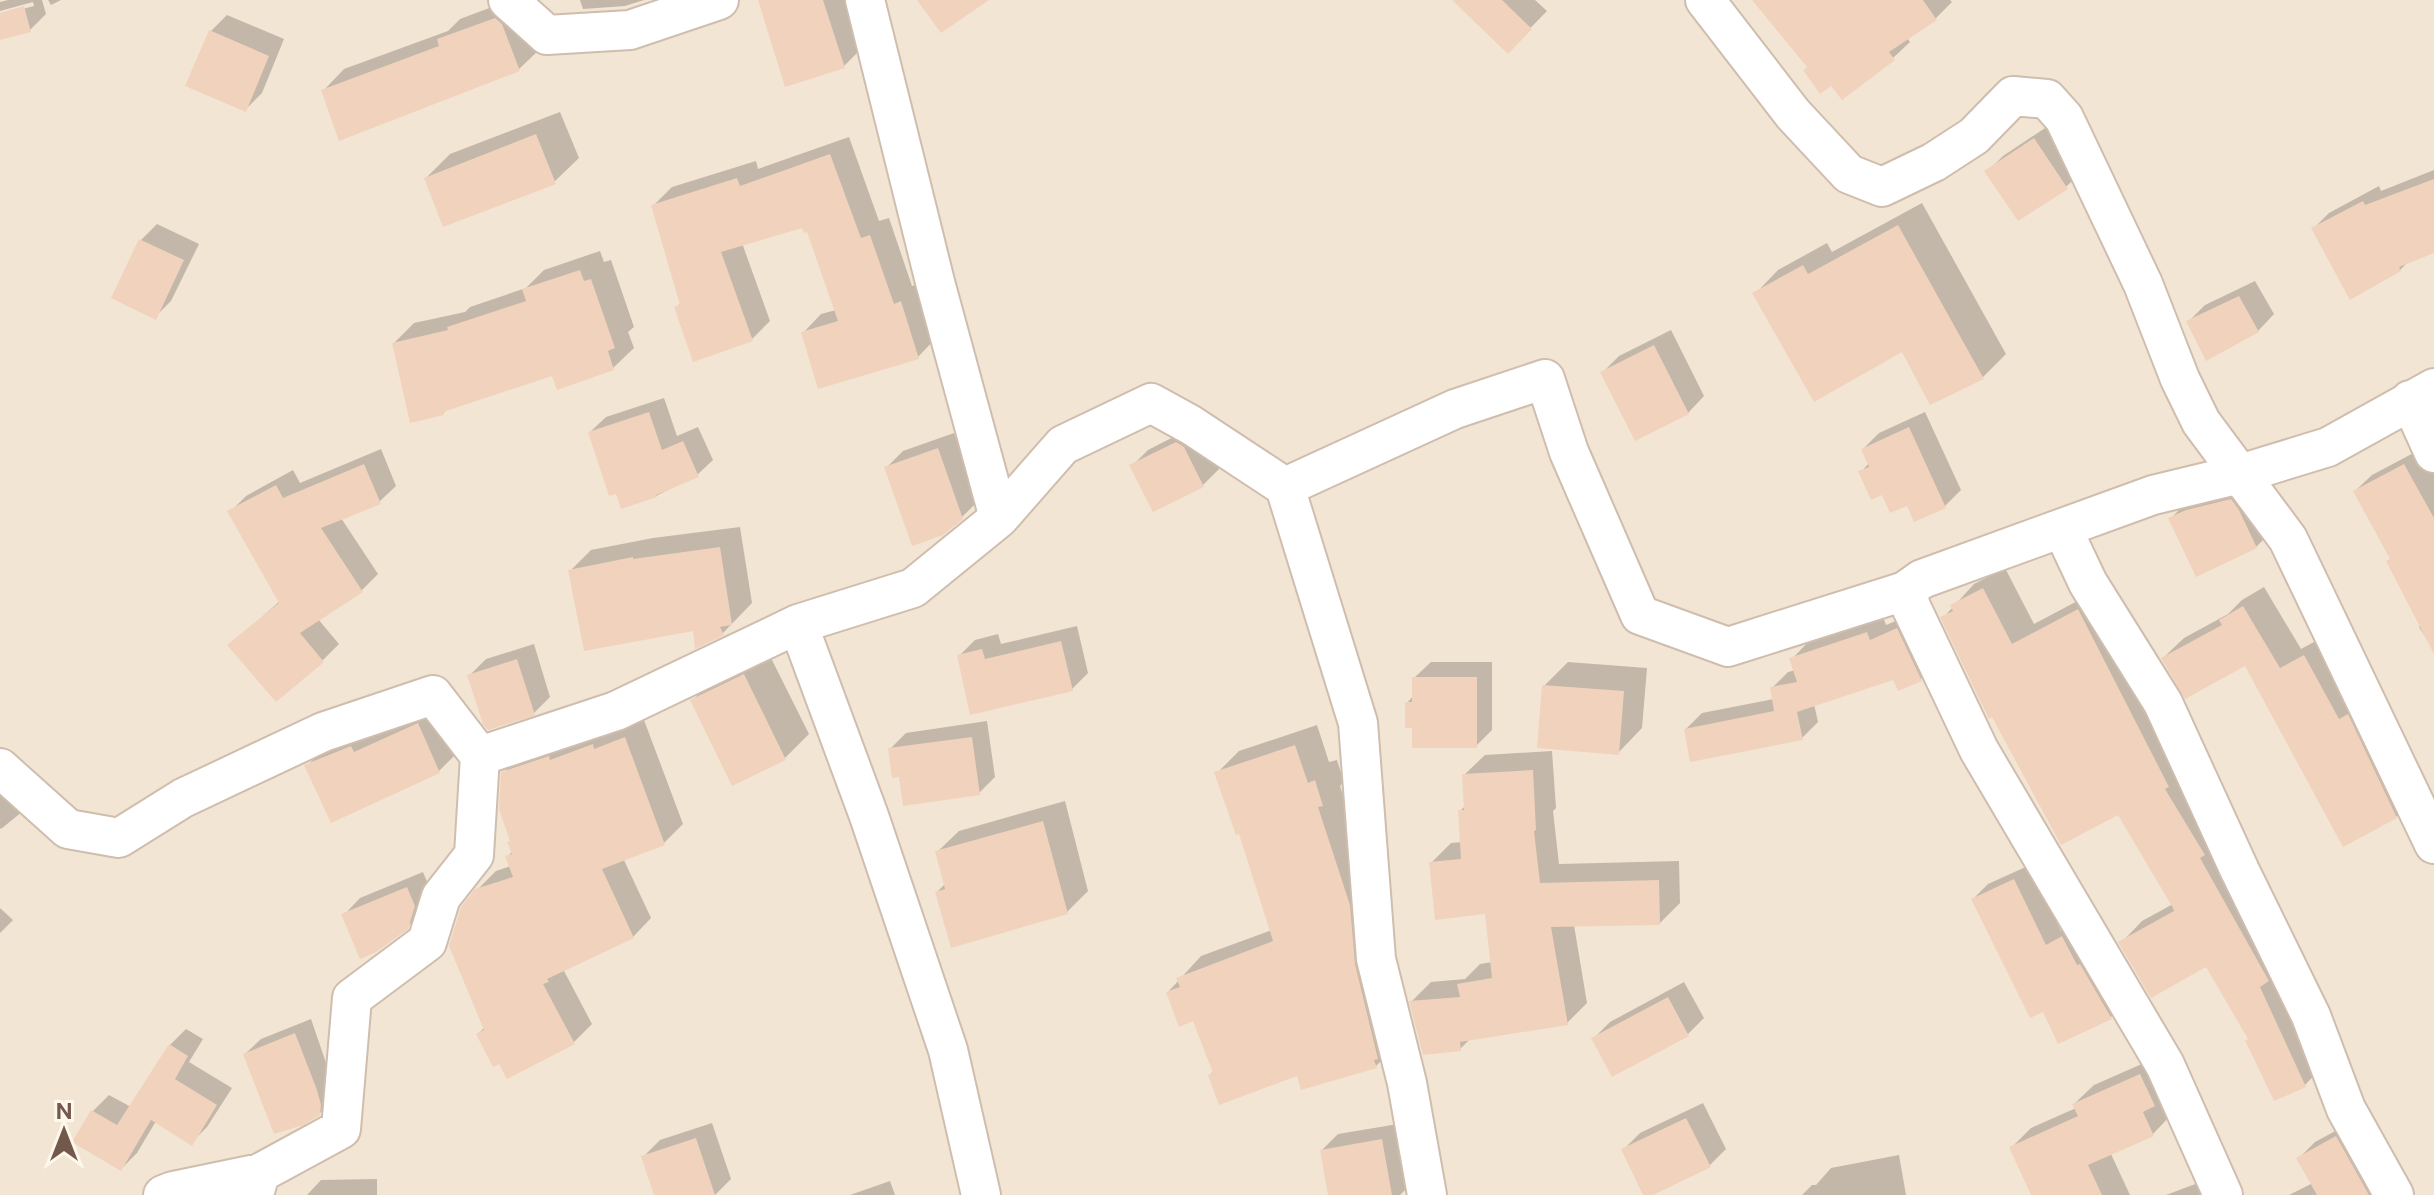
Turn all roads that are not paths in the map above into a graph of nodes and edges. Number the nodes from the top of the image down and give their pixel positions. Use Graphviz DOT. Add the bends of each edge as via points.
graph roads {
  1 [pos="508,0"];
  2 [pos="719,0"];
  3 [pos="865,0"];
  4 [pos="1705,0"];
  5 [pos="2422,394"];
  6 [pos="2434,453"];
  7 [pos="2240,474"];
  8 [pos="1285,487"];
  9 [pos="999,518"];
  10 [pos="2062,528"];
  11 [pos="1905,591"];
  12 [pos="798,624"];
  13 [pos="480,756"];
  14 [pos="0,768"];
  15 [pos="2434,844"];
  16 [pos="257,1184"];
  17 [pos="163,1195"];
  18 [pos="981,1195"];
  19 [pos="1427,1195"];
  20 [pos="2223,1195"];
  21 [pos="2394,1195"];
  1 -- 2 [label="street" via="547,35 630,30"];
  3 -- 9 [label="street"];
  4 -- 7 [label="street" via="1793,114 1849,174 1882,187 1974,136 2013,96 2047,99 2071,131 2201,422"];
  5 -- 6 [label="street"];
  5 -- 7 [label="street" via="2328,447"];
  7 -- 10 [label="street" via="2153,495"];
  7 -- 15 [label="street" via="2288,539"];
  8 -- 9 [label="street" via="1151,403 1063,445"];
  8 -- 11 [label="street" via="1455,409 1545,379 1569,452 1640,615 1728,647"];
  8 -- 19 [label="street" via="1358,723 1376,959 1407,1083"];
  9 -- 12 [label="street" via="913,588"];
  10 -- 11 [label="street" via="1922,579"];
  10 -- 21 [label="street" via="2088,583 2163,703 2311,1016 2346,1109"];
  11 -- 20 [label="street" via="1979,750 2165,1065"];
  12 -- 13 [label="street" via="616,711"];
  12 -- 18 [label="street" via="948,1050"];
  13 -- 14 [label="street" via="433,695 323,732 183,798 119,838 68,829"];
  13 -- 16 [label="street" via="474,855 441,897 427,942 352,998 341,1129"];
  16 -- 17 [label="street"];
}
